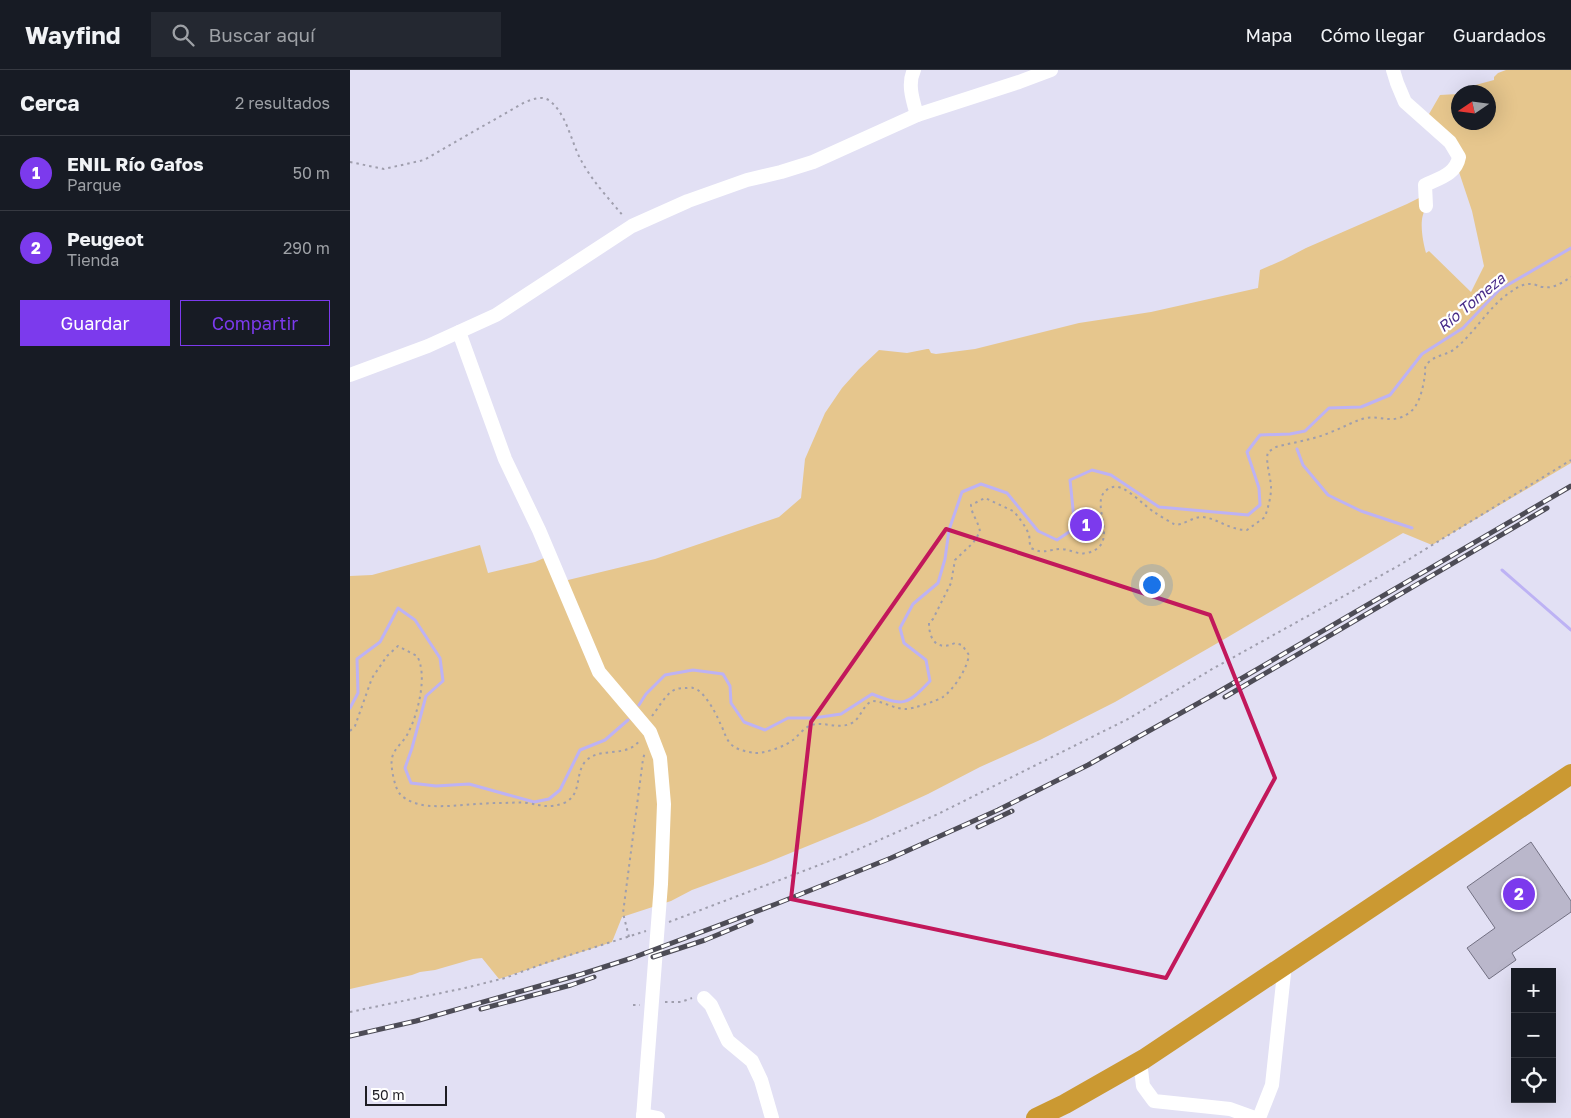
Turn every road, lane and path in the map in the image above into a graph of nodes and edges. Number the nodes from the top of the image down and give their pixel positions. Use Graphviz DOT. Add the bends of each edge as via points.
graph roads {
  1 [pos="914,70"];
  2 [pos="1050,70"];
  3 [pos="1393,70"];
  4 [pos="917,115"];
  5 [pos="350,162"];
  6 [pos="1426,206"];
  7 [pos="632,226"];
  8 [pos="1571,277"];
  9 [pos="459,332"];
  10 [pos="350,375"];
  11 [pos="1571,460"];
  12 [pos="648,729"];
  13 [pos="350,731"];
  14 [pos="1571,774"];
  15 [pos="664,924"];
  16 [pos="646,931"];
  17 [pos="629,937"];
  18 [pos="1286,964"];
  19 [pos="704,998"];
  20 [pos="662,1002"];
  21 [pos="643,1004"];
  22 [pos="633,1005"];
  23 [pos="350,1012"];
  24 [pos="1140,1062"];
  25 [pos="643,1116"];
  26 [pos="658,1118"];
  27 [pos="772,1118"];
  28 [pos="1036,1118"];
  29 [pos="1257,1118"];
  1 -- 4 [label="street" via="911,93"];
  2 -- 4 [label="street"];
  3 -- 6 [label="street" via="1405,102 1450,142 1459,157 1453,171 1425,186"];
  4 -- 7 [label="street" via="813,162 696,198"];
  5 -- 7 [label="path" via="384,169 424,160 539,97 550,100 563,117 582,162"];
  7 -- 9 [label="street" via="496,315"];
  8 -- 12 [label="path" via="1555,286 1524,284 1511,292 1454,350 1428,362 1417,404 1407,415 1386,420 1368,417 1331,433 1268,452 1271,488 1265,517 1247,530 1231,528 1203,517 1175,524 1120,487 1114,487 1101,496 1105,532 1098,547 1081,553 1061,549 1050,552 1031,548 1026,529 1008,507 985,498 971,505 980,532 955,560 951,583 929,624 935,643 948,646 955,643 969,655 963,672 941,699 907,709 872,701 851,723 808,726 792,741 757,753 733,746 701,691 679,688 661,704"];
  9 -- 10 [label="street"];
  9 -- 12 [label="street" via="505,459 599,672"];
  11 -- 15 [label="path" via="1398,566 1128,719 938,814 842,856"];
  12 -- 13 [label="path" via="635,746 589,758 581,769 576,792 570,800 552,807 525,803 431,806 408,800 395,784 391,765 415,717 421,667 417,656 398,646 372,678 355,726"];
  12 -- 17 [label="path" via="623,913"];
  12 -- 25 [label="street" via="660,758 664,804"];
  14 -- 18 [label="highway"];
  16 -- 17 [label="path"];
  17 -- 23 [label="path" via="505,978"];
  18 -- 24 [label="highway"];
  18 -- 29 [label="street" via="1272,1085"];
  19 -- 20 [label="path"];
  19 -- 27 [label="street" via="711,1005 728,1041 752,1061"];
  21 -- 22 [label="path"];
  24 -- 28 [label="highway"];
  24 -- 29 [label="street" via="1143,1086 1154,1101 1230,1109"];
  25 -- 26 [label="street"];
}
